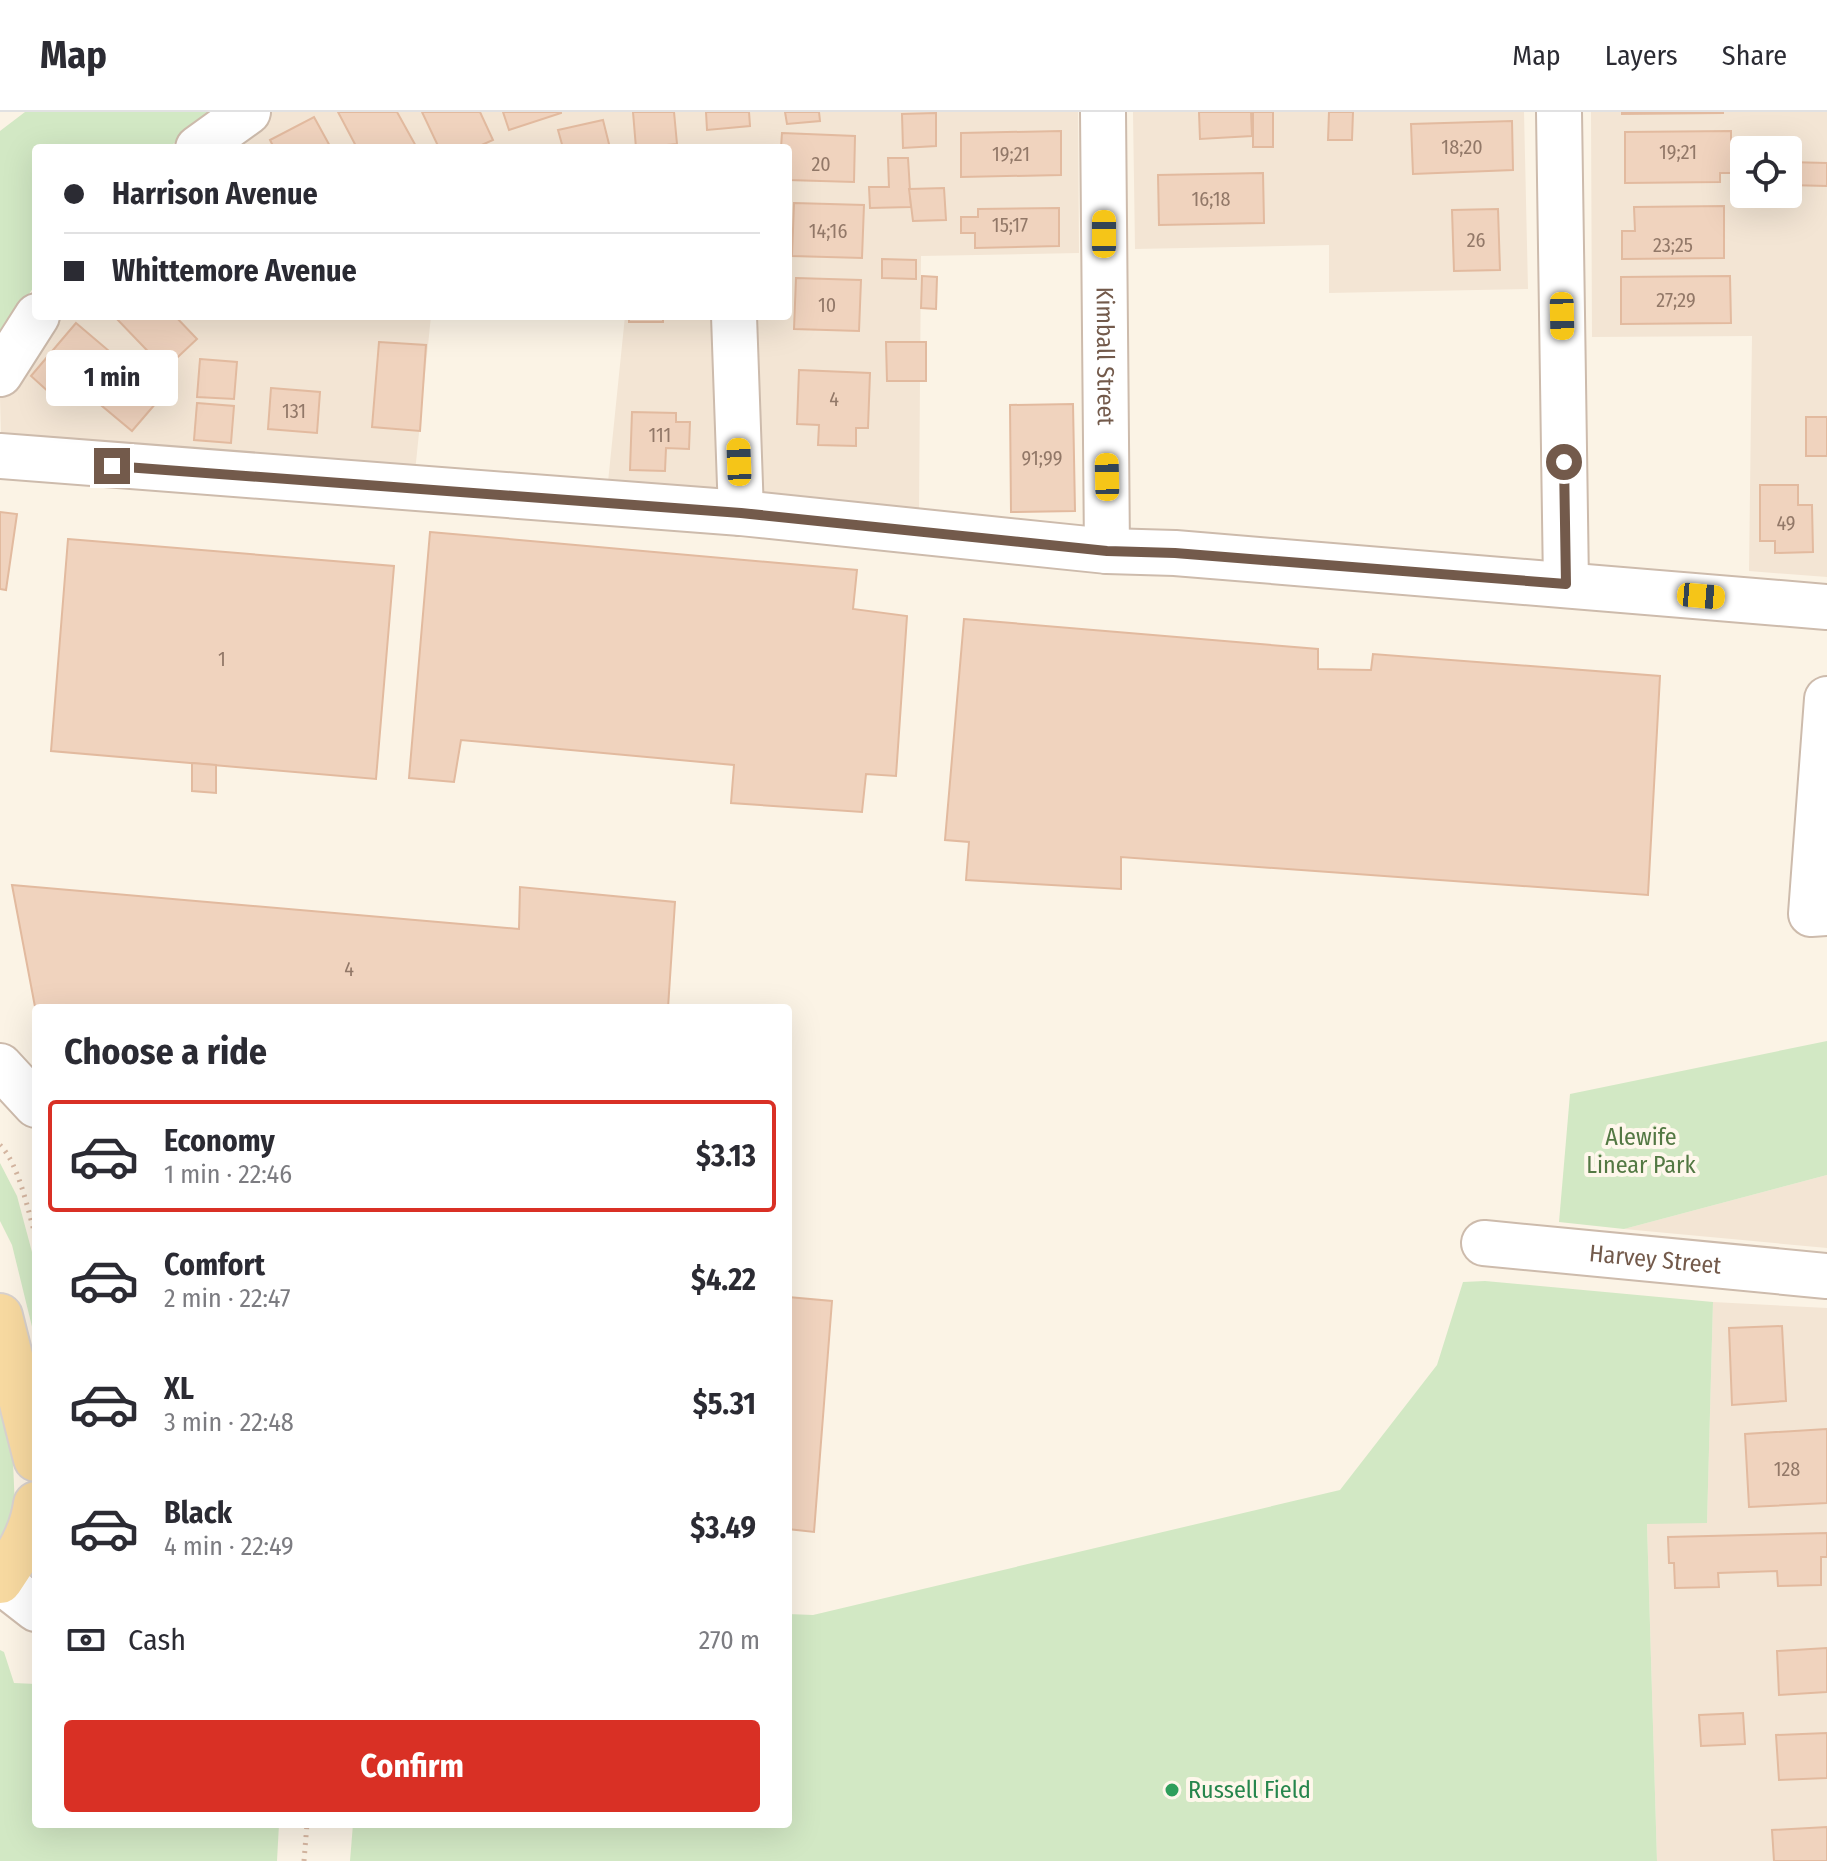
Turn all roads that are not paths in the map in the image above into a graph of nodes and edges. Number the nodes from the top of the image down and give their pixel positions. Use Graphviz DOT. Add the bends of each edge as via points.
graph roads {
  1 [pos="248,112"];
  2 [pos="1103,112"];
  3 [pos="1559,112"];
  4 [pos="204,144"];
  5 [pos="34,320"];
  6 [pos="734,320"];
  7 [pos="0,374"];
  8 [pos="0,456"];
  9 [pos="741,513"];
  10 [pos="1107,551"];
  11 [pos="1566,584"];
  12 [pos="1827,607"];
  13 [pos="1827,699"];
  14 [pos="1827,913"];
  15 [pos="0,1066"];
  16 [pos="32,1101"];
  17 [pos="1484,1243"];
  18 [pos="1827,1276"];
  19 [pos="0,1316"];
  20 [pos="32,1443"];
  21 [pos="32,1526"];
  22 [pos="0,1581"];
  23 [pos="32,1606"];
  1 -- 4 [label="street"];
  2 -- 10 [label="street, Kimball Street"];
  3 -- 11 [label="street"];
  5 -- 7 [label="street"];
  6 -- 9 [label="street"];
  8 -- 9 [label="street"];
  9 -- 10 [label="street"];
  10 -- 11 [label="street"];
  11 -- 12 [label="street"];
  13 -- 14 [label="street" via="1811,914"];
  15 -- 16 [label="street"];
  17 -- 18 [label="street, Harvey Street"];
  19 -- 20 [label="main road"];
  21 -- 22 [label="main road"];
  22 -- 23 [label="street"];
}
